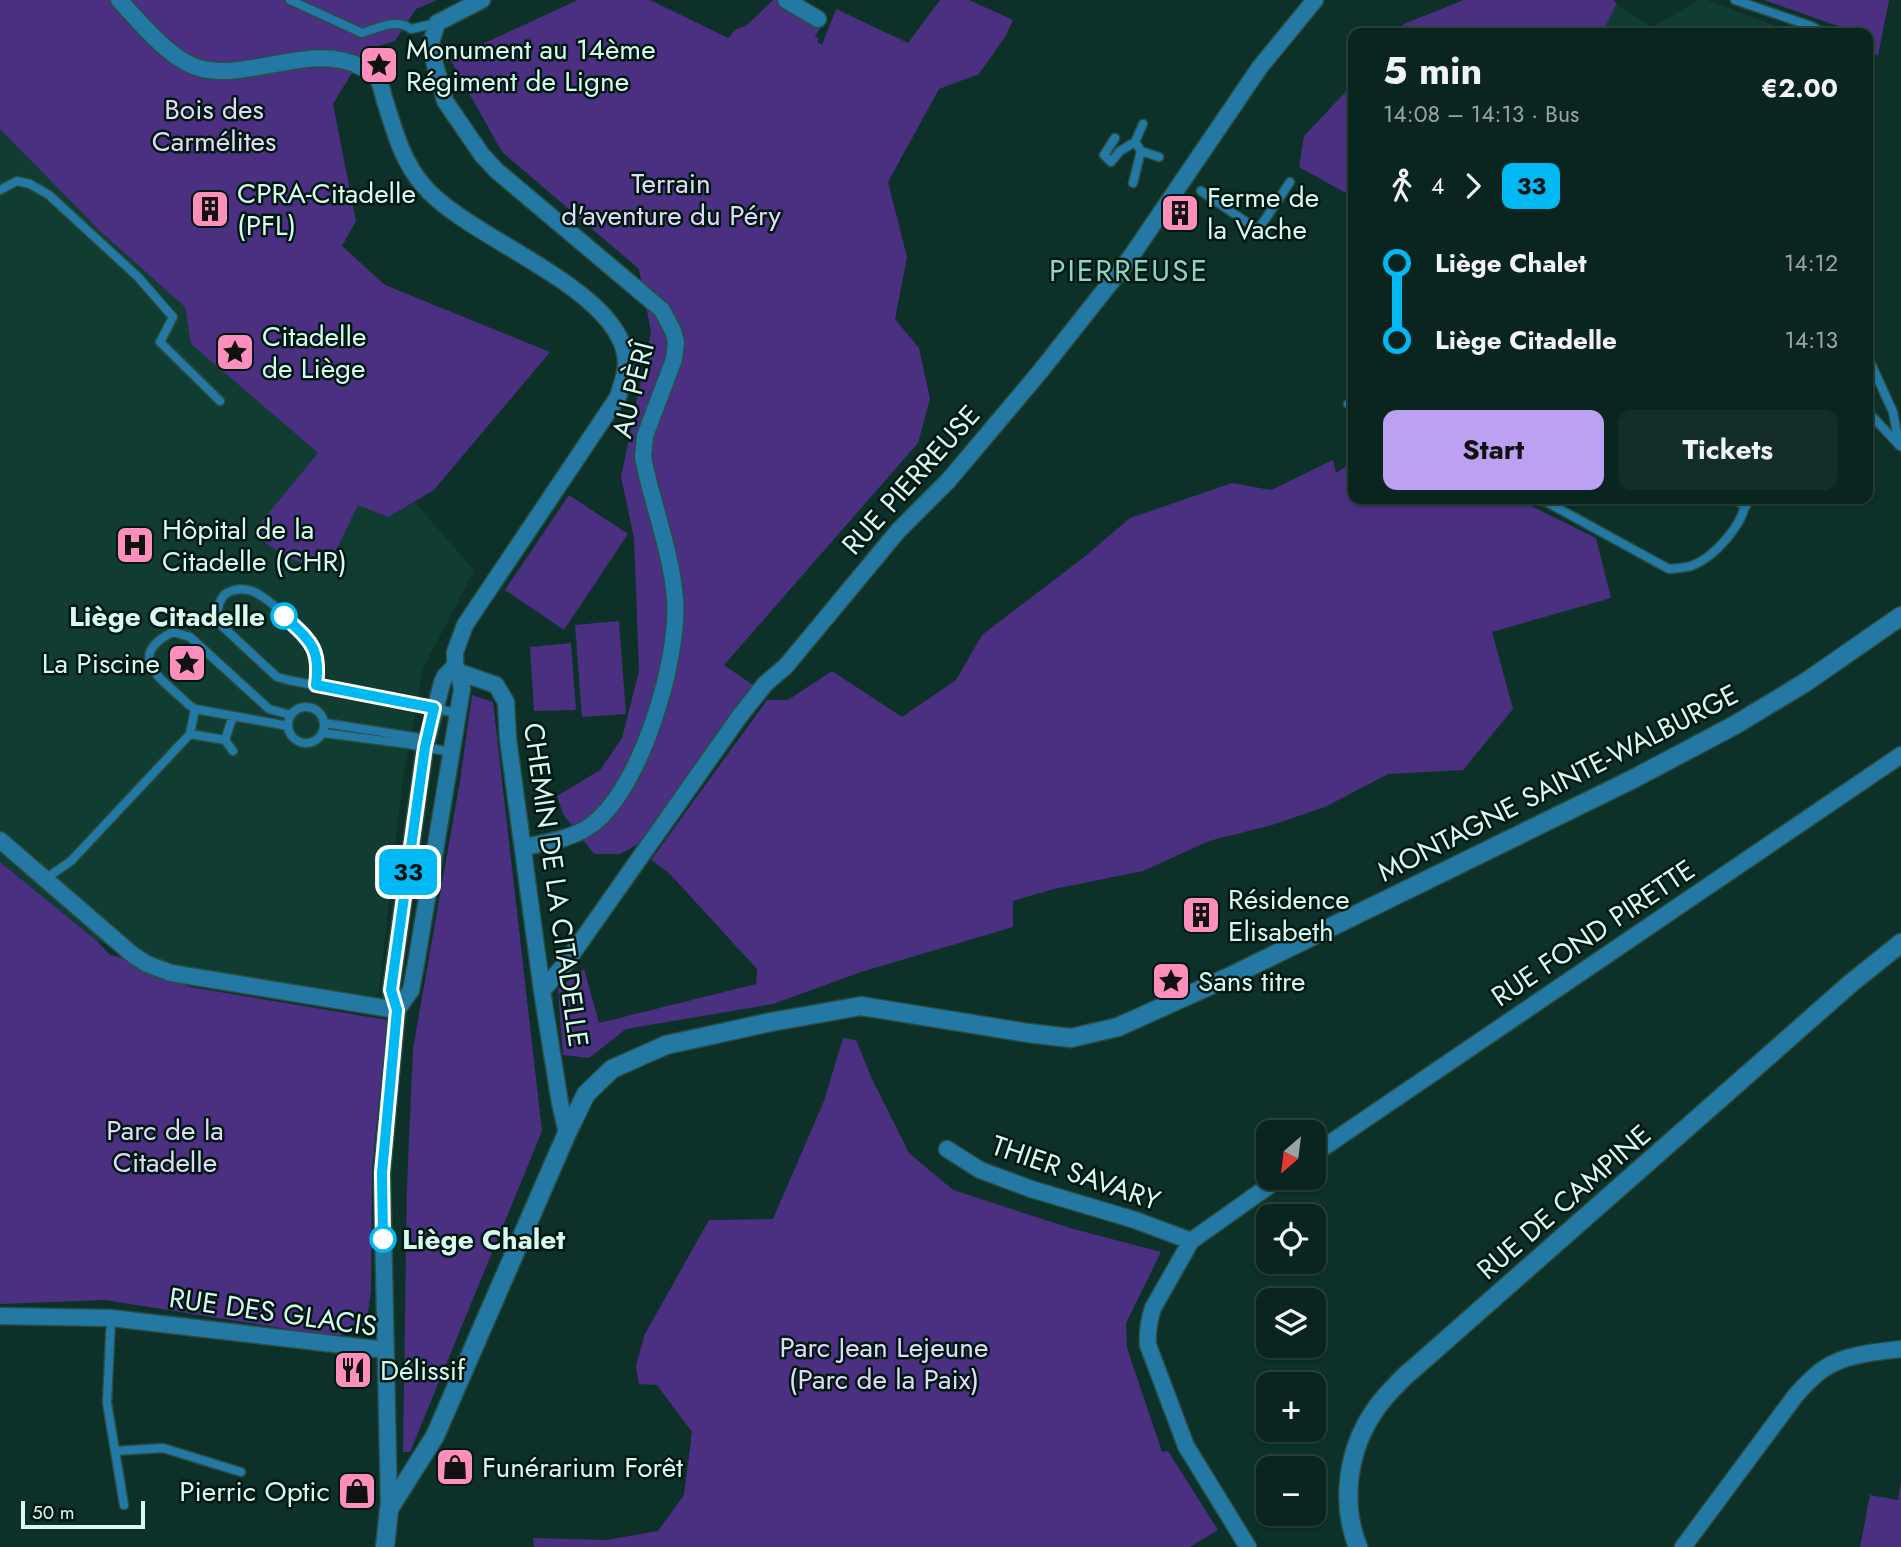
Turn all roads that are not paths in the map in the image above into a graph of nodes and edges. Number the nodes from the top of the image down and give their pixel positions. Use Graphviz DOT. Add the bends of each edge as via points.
graph roads {
  1 [pos="119,0"];
  2 [pos="290,0"];
  3 [pos="482,0"];
  4 [pos="786,0"];
  5 [pos="1315,0"];
  6 [pos="1735,0"];
  7 [pos="818,19"];
  8 [pos="437,23"];
  9 [pos="1814,28"];
  10 [pos="1143,124"];
  11 [pos="1115,138"];
  12 [pos="1135,142"];
  13 [pos="1141,151"];
  14 [pos="1158,157"];
  15 [pos="1290,182"];
  16 [pos="1133,183"];
  17 [pos="0,190"];
  18 [pos="1201,191"];
  19 [pos="1873,368"];
  20 [pos="220,401"];
  21 [pos="1873,417"];
  22 [pos="1900,446"];
  23 [pos="1550,504"];
  24 [pos="1745,504"];
  25 [pos="1901,615"];
  26 [pos="457,669"];
  27 [pos="316,685"];
  28 [pos="434,708"];
  29 [pos="195,709"];
  30 [pos="457,713"];
  31 [pos="291,715"];
  32 [pos="233,716"];
  33 [pos="288,726"];
  34 [pos="324,728"];
  35 [pos="190,734"];
  36 [pos="226,740"];
  37 [pos="426,743"];
  38 [pos="233,751"];
  39 [pos="451,752"];
  40 [pos="1901,755"];
  41 [pos="0,839"];
  42 [pos="524,847"];
  43 [pos="46,879"];
  44 [pos="1901,943"];
  45 [pos="542,991"];
  46 [pos="397,1010"];
  47 [pos="567,1133"];
  48 [pos="1326,1146"];
  49 [pos="947,1149"];
  50 [pos="1263,1190"];
  51 [pos="1191,1241"];
  52 [pos="0,1316"];
  53 [pos="111,1318"];
  54 [pos="1901,1349"];
  55 [pos="385,1350"];
  56 [pos="115,1451"];
  57 [pos="241,1472"];
  58 [pos="124,1506"];
  59 [pos="389,1508"];
  60 [pos="385,1547"];
  61 [pos="1248,1547"];
  62 [pos="1358,1547"];
  63 [pos="1683,1547"];
  1 -- 26 [label="street" via="164,46 199,68 222,71 326,58 364,68 377,78 399,145 426,189 488,235 570,286 599,309 618,335 627,362 618,397 465,625 456,652"];
  2 -- 8 [label="lane" via="362,33 395,23 411,29"];
  3 -- 8 [label="street"];
  4 -- 7 [label="street"];
  5 -- 45 [label="street, RUE PIERREUSE" via="1260,68 1130,258 1039,373 739,717"];
  6 -- 9 [label="lane"];
  8 -- 42 [label="street, AU PÈRÎ" via="430,46 444,101 468,138 497,171 654,301 676,342 645,436 643,457 675,598 668,669 644,745 619,796 580,831"];
  10 -- 12 [label="lane"];
  11 -- 12 [label="lane" via="1104,155 1111,162"];
  12 -- 13 [label="lane"];
  13 -- 14 [label="lane"];
  13 -- 16 [label="lane"];
  15 -- 18 [label="lane" via="1258,230"];
  17 -- 20 [label="lane" via="17,181 49,195 138,277 173,317 160,342"];
  19 -- 22 [label="lane" via="1893,412"];
  21 -- 22 [label="lane"];
  23 -- 24 [label="lane" via="1669,569 1691,566 1724,544"];
  25 -- 47 [label="street, MONTAGNE SAINTE-WALBURGE" via="1807,682 1643,774 1118,1027 1071,1038 861,1006 771,1021 666,1045 612,1069 586,1094"];
  26 -- 28 [label="street" via="444,676"];
  26 -- 30 [label="street" via="461,689"];
  26 -- 42 [label="street, CHEMIN DE LA CITADELLE" via="496,685 506,702"];
  27 -- 27 [label="lane" via="277,677 221,625 218,607 225,594 243,589 259,594 305,635 316,651"];
  27 -- 28 [label="lane"];
  28 -- 30 [label="lane"];
  28 -- 37 [label="street"];
  29 -- 31 [label="lane" via="153,674 149,656 156,640 173,632 190,637 269,709"];
  29 -- 32 [label="lane"];
  29 -- 35 [label="lane"];
  30 -- 39 [label="street"];
  31 -- 33 [label="lane"];
  31 -- 34 [label="lane" via="311,708 318,711"];
  32 -- 33 [label="lane"];
  32 -- 36 [label="lane"];
  33 -- 34 [label="lane" via="292,737 304,744 313,743"];
  34 -- 37 [label="lane"];
  35 -- 36 [label="lane"];
  35 -- 43 [label="lane" via="71,861"];
  36 -- 38 [label="lane"];
  37 -- 39 [label="lane"];
  37 -- 46 [label="street" via="391,990"];
  39 -- 46 [label="street" via="411,990"];
  40 -- 48 [label="street, RUE FOND PIRETTE"];
  41 -- 43 [label="street"];
  42 -- 45 [label="street, CHEMIN DE LA CITADELLE"];
  43 -- 46 [label="street" via="133,954 171,974"];
  44 -- 62 [label="street, RUE DE CAMPINE" via="1388,1394 1366,1424 1350,1468 1348,1503"];
  45 -- 47 [label="street, CHEMIN DE LA CITADELLE"];
  46 -- 55 [label="street" via="382,1173"];
  47 -- 59 [label="street, MONTAGNE SAINTE-WALBURGE" via="435,1436"];
  49 -- 51 [label="street, THIER SAVARY" via="980,1170"];
  50 -- 51 [label="street"];
  51 -- 61 [label="street" via="1153,1307 1148,1345 1186,1446"];
  52 -- 53 [label="street, RUE DES GLACIS"];
  53 -- 55 [label="street, RUE DES GLACIS"];
  53 -- 56 [label="lane" via="107,1403"];
  54 -- 63 [label="street" via="1848,1359 1826,1367 1809,1381"];
  55 -- 59 [label="street, RUE DES GLACIS"];
  56 -- 57 [label="lane" via="163,1448"];
  56 -- 58 [label="lane"];
  59 -- 60 [label="street"];
}
